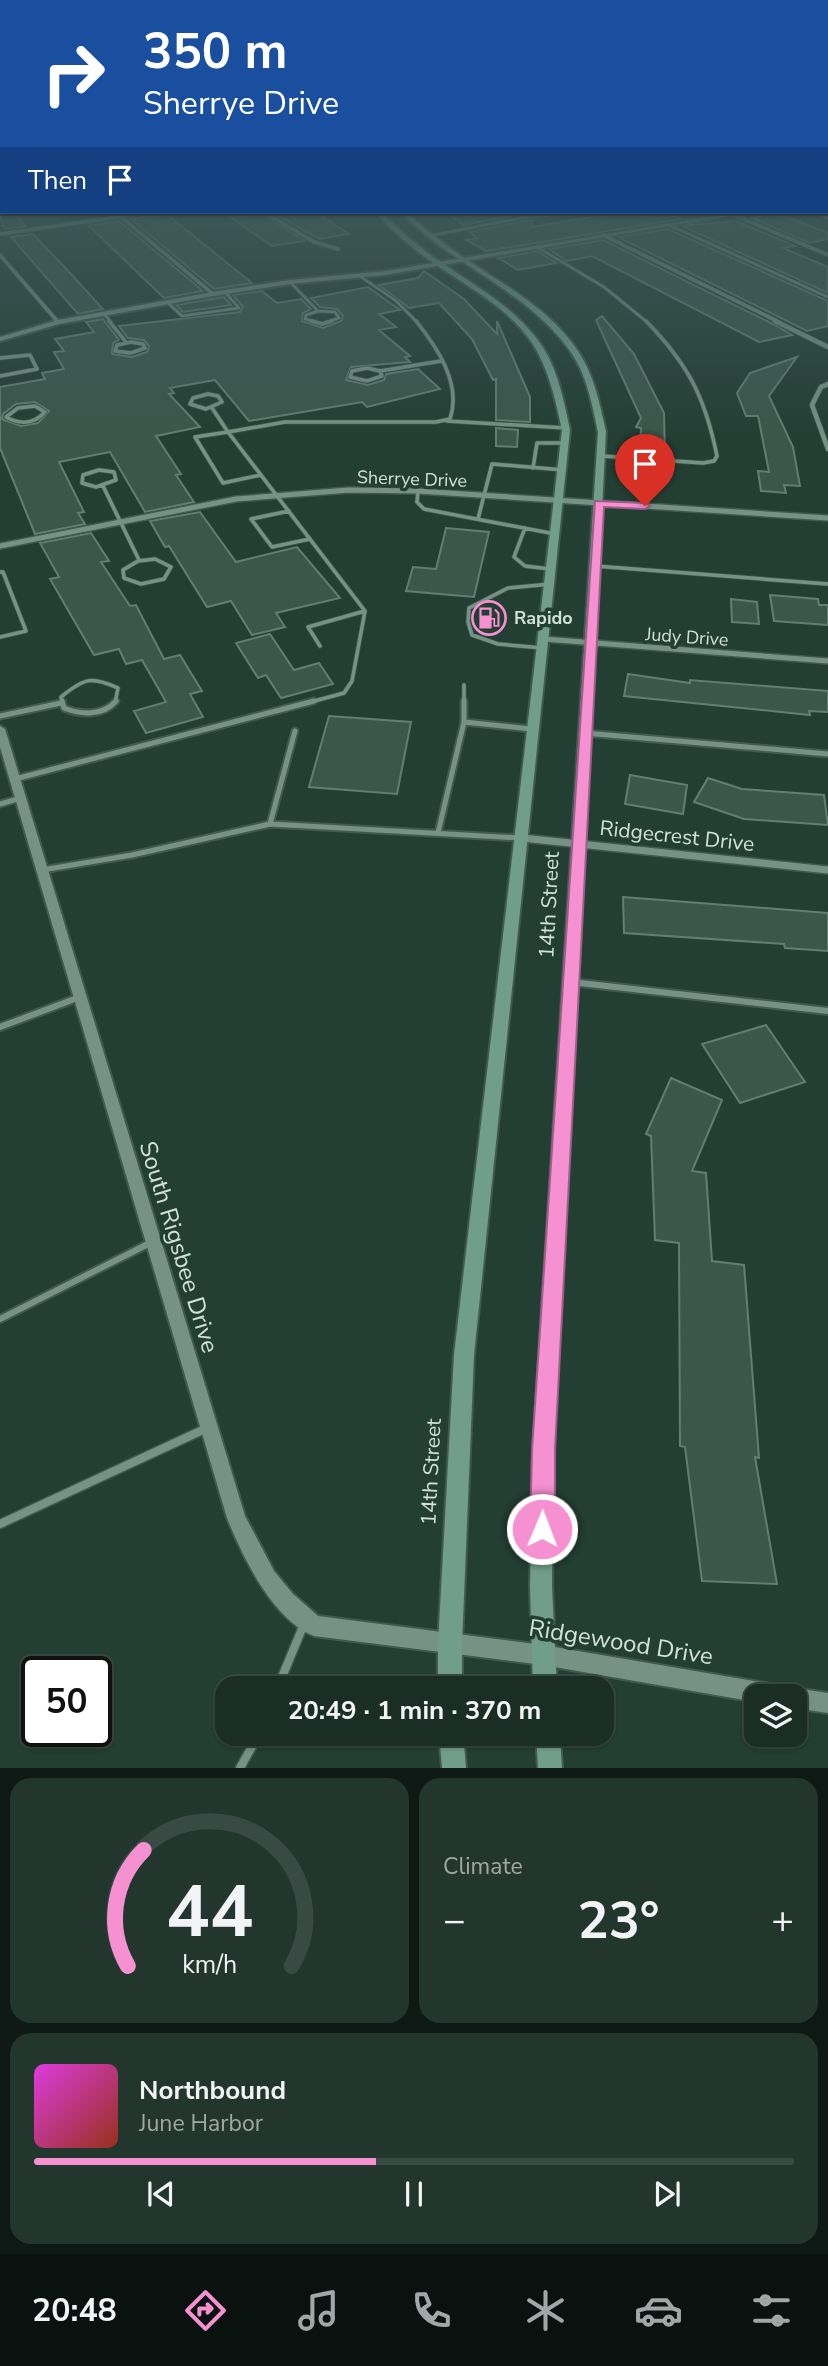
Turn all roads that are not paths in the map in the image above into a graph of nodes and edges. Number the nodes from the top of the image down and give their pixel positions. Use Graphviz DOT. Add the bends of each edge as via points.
graph roads {
  1 [pos="17,274"];
  2 [pos="189,274"];
  3 [pos="383,274"];
  4 [pos="456,274"];
  5 [pos="486,274"];
  6 [pos="585,274"];
  7 [pos="680,274"];
  8 [pos="776,274"];
  9 [pos="361,277"];
  10 [pos="290,282"];
  11 [pos="225,292"];
  12 [pos="213,294"];
  13 [pos="828,297"];
  14 [pos="167,303"];
  15 [pos="318,311"];
  16 [pos="104,314"];
  17 [pos="58,322"];
  18 [pos="0,339"];
  19 [pos="126,342"];
  20 [pos="828,347"];
  21 [pos="0,358"];
  22 [pos="441,361"];
  23 [pos="380,371"];
  24 [pos="0,376"];
  25 [pos="828,384"];
  26 [pos="212,408"];
  27 [pos="6,417"];
  28 [pos="0,418"];
  29 [pos="444,421"];
  30 [pos="566,428"];
  31 [pos="228,432"];
  32 [pos="566,443"];
  33 [pos="828,450"];
  34 [pos="602,456"];
  35 [pos="533,468"];
  36 [pos="564,470"];
  37 [pos="261,475"];
  38 [pos="103,486"];
  39 [pos="418,491"];
  40 [pos="276,494"];
  41 [pos="486,496"];
  42 [pos="560,500"];
  43 [pos="599,503"];
  44 [pos="289,511"];
  45 [pos="828,518"];
  46 [pos="478,519"];
  47 [pos="120,521"];
  48 [pos="525,528"];
  49 [pos="556,534"];
  50 [pos="310,539"];
  51 [pos="0,546"];
  52 [pos="139,560"];
  53 [pos="595,566"];
  54 [pos="553,569"];
  55 [pos="0,572"];
  56 [pos="551,584"];
  57 [pos="828,584"];
  58 [pos="365,611"];
  59 [pos="0,637"];
  60 [pos="544,644"];
  61 [pos="591,644"];
  62 [pos="320,646"];
  63 [pos="828,661"];
  64 [pos="464,685"];
  65 [pos="61,703"];
  66 [pos="0,716"];
  67 [pos="464,722"];
  68 [pos="0,729"];
  69 [pos="534,729"];
  70 [pos="295,732"];
  71 [pos="585,733"];
  72 [pos="828,754"];
  73 [pos="15,779"];
  74 [pos="21,798"];
  75 [pos="0,804"];
  76 [pos="270,824"];
  77 [pos="438,833"];
  78 [pos="522,838"];
  79 [pos="579,843"];
  80 [pos="42,870"];
  81 [pos="828,870"];
  82 [pos="571,982"];
  83 [pos="80,997"];
  84 [pos="828,1011"];
  85 [pos="0,1027"];
  86 [pos="154,1242"];
  87 [pos="0,1319"];
  88 [pos="210,1426"];
  89 [pos="0,1524"];
  90 [pos="306,1619"];
  91 [pos="450,1644"];
  92 [pos="543,1655"];
  93 [pos="282,1676"];
  94 [pos="450,1676"];
  95 [pos="544,1676"];
  96 [pos="744,1689"];
  97 [pos="807,1700"];
  98 [pos="828,1703"];
  99 [pos="252,1746"];
  100 [pos="453,1746"];
  101 [pos="549,1746"];
  102 [pos="240,1768"];
  103 [pos="454,1768"];
  104 [pos="550,1768"];
  1 -- 17 [label="street"];
  2 -- 12 [label="street"];
  3 -- 9 [label="street"];
  4 -- 30 [label="main road, 14th Street" via="495,301 530,335 555,378"];
  5 -- 34 [label="main road, 14th Street" via="535,307 575,352 598,407"];
  6 -- 34 [label="lane" via="658,332 695,381 717,456 703,463"];
  7 -- 20 [label="street"];
  8 -- 13 [label="lane"];
  9 -- 10 [label="street"];
  9 -- 22 [label="lane" via="407,311"];
  10 -- 11 [label="street"];
  10 -- 15 [label="lane"];
  11 -- 12 [label="street"];
  11 -- 14 [label="lane" via="239,308 182,316"];
  12 -- 14 [label="street"];
  14 -- 16 [label="street"];
  15 -- 15 [label="lane" via="335,312 339,318 321,324 305,319"];
  16 -- 17 [label="street"];
  16 -- 19 [label="lane"];
  17 -- 18 [label="street"];
  19 -- 19 [label="lane" via="139,343 145,348 131,354 114,351"];
  21 -- 24 [label="lane" via="30,355 37,369"];
  22 -- 23 [label="lane"];
  22 -- 29 [label="lane" via="456,390 455,412"];
  23 -- 23 [label="lane" via="380,378 372,381 349,375 361,368"];
  25 -- 33 [label="street" via="821,387 812,405"];
  26 -- 26 [label="lane" via="220,405 221,398 203,395 189,402 196,408"];
  26 -- 31 [label="lane"];
  27 -- 27 [label="lane" via="23,407 40,407 45,412 31,421"];
  27 -- 28 [label="lane"];
  29 -- 30 [label="lane"];
  29 -- 31 [label="lane" via="285,422"];
  30 -- 32 [label="main road, 14th Street"];
  31 -- 37 [label="lane"];
  31 -- 37 [label="lane" via="194,438 223,483"];
  32 -- 35 [label="lane" via="537,443"];
  32 -- 36 [label="main road, 14th Street"];
  34 -- 43 [label="main road, 14th Street"];
  35 -- 36 [label="lane"];
  35 -- 41 [label="lane" via="492,464"];
  36 -- 42 [label="main road, 14th Street"];
  37 -- 40 [label="lane"];
  38 -- 38 [label="lane" via="116,480 116,474 99,470 80,478 85,485"];
  38 -- 47 [label="lane"];
  39 -- 40 [label="street, Sherrye Drive"];
  39 -- 41 [label="street, Sherrye Drive"];
  39 -- 46 [label="lane" via="417,502 424,509"];
  40 -- 44 [label="lane"];
  40 -- 47 [label="street, Sherrye Drive"];
  41 -- 42 [label="street, Sherrye Drive"];
  41 -- 46 [label="lane"];
  42 -- 43 [label="street, Sherrye Drive"];
  42 -- 49 [label="main road, 14th Street"];
  43 -- 45 [label="street, Sherrye Drive"];
  43 -- 53 [label="main road, 14th Street"];
  44 -- 50 [label="lane"];
  44 -- 50 [label="lane" via="251,519 272,547"];
  46 -- 48 [label="lane"];
  47 -- 51 [label="street, Sherrye Drive"];
  47 -- 52 [label="lane"];
  48 -- 49 [label="lane"];
  48 -- 54 [label="lane" via="514,557 525,566"];
  49 -- 54 [label="main road, 14th Street"];
  50 -- 58 [label="lane"];
  52 -- 52 [label="lane" via="163,560 171,571 157,582 128,581 123,570"];
  53 -- 57 [label="lane"];
  53 -- 61 [label="main road, 14th Street"];
  54 -- 56 [label="main road, 14th Street"];
  55 -- 59 [label="lane" via="26,631"];
  56 -- 60 [label="main road, 14th Street"];
  56 -- 60 [label="lane" via="517,583 499,590 470,608 467,622 472,635 500,646"];
  58 -- 62 [label="lane" via="308,627"];
  58 -- 73 [label="lane" via="352,681 344,693"];
  60 -- 61 [label="street, Judy Drive"];
  60 -- 69 [label="main road, 14th Street"];
  61 -- 63 [label="street, Judy Drive"];
  61 -- 71 [label="main road, 14th Street"];
  64 -- 67 [label="lane"];
  65 -- 65 [label="lane" via="71,686 88,680 113,684 120,693 106,709 88,714 70,711"];
  65 -- 66 [label="lane"];
  67 -- 69 [label="lane"];
  67 -- 77 [label="lane"];
  68 -- 73 [label="street, South Rigsbee Drive"];
  69 -- 78 [label="main road, 14th Street"];
  70 -- 76 [label="lane"];
  71 -- 72 [label="lane"];
  71 -- 79 [label="main road, 14th Street"];
  73 -- 74 [label="street, South Rigsbee Drive"];
  74 -- 75 [label="lane"];
  74 -- 80 [label="street, South Rigsbee Drive"];
  76 -- 77 [label="lane"];
  76 -- 80 [label="lane"];
  77 -- 78 [label="lane"];
  78 -- 79 [label="street, Ridgecrest Drive"];
  78 -- 91 [label="main road, 14th Street" via="464,1355"];
  79 -- 81 [label="street, Ridgecrest Drive"];
  79 -- 82 [label="main road, 14th Street"];
  80 -- 83 [label="street, South Rigsbee Drive"];
  82 -- 84 [label="lane"];
  82 -- 92 [label="main road, 14th Street" via="543,1450"];
  83 -- 85 [label="lane"];
  83 -- 86 [label="street, South Rigsbee Drive"];
  86 -- 87 [label="lane"];
  86 -- 88 [label="street, South Rigsbee Drive"];
  88 -- 89 [label="lane"];
  88 -- 90 [label="street, South Rigsbee Drive" via="236,1518 260,1570 285,1604"];
  90 -- 91 [label="street, South Rigsbee Drive" via="314,1626"];
  90 -- 93 [label="lane"];
  91 -- 92 [label="street, Ridgewood Drive"];
  91 -- 94 [label="main road, 14th Street"];
  92 -- 95 [label="main road, 14th Street"];
  92 -- 96 [label="street, Ridgewood Drive"];
  97 -- 98 [label="street"];
  99 -- 102 [label="lane"];
  100 -- 103 [label="main road"];
  101 -- 104 [label="main road"];
}
